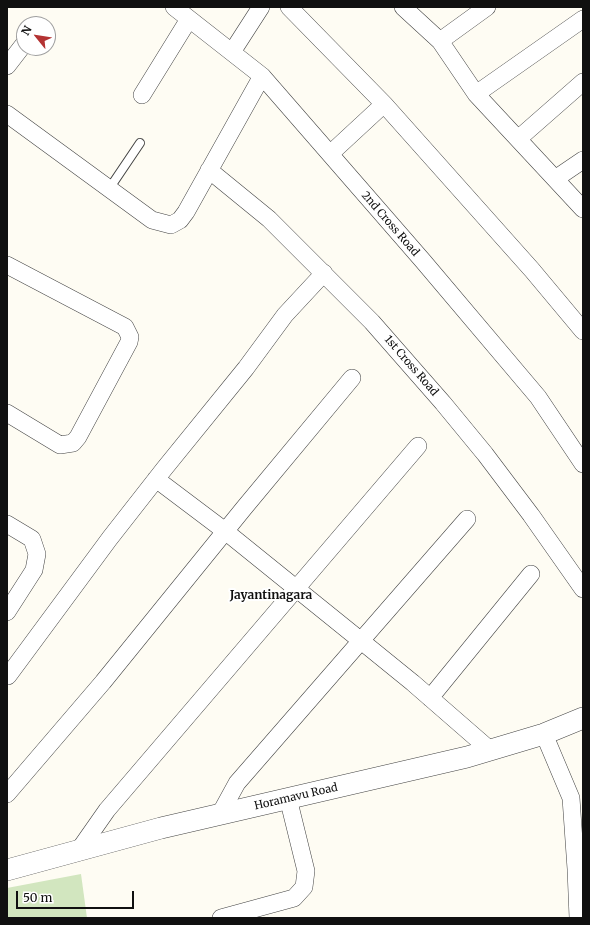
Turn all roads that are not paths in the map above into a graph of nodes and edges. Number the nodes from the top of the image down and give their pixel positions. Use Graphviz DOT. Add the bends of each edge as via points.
graph roads {
  1 [pos="174,7"];
  2 [pos="261,7"];
  3 [pos="289,7"];
  4 [pos="403,7"];
  5 [pos="487,7"];
  6 [pos="581,7"];
  7 [pos="583,10"];
  8 [pos="189,18"];
  9 [pos="583,18"];
  10 [pos="440,41"];
  11 [pos="232,52"];
  12 [pos="16,54"];
  13 [pos="7,66"];
  14 [pos="262,76"];
  15 [pos="583,82"];
  16 [pos="476,94"];
  17 [pos="142,95"];
  18 [pos="384,104"];
  19 [pos="7,114"];
  20 [pos="518,139"];
  21 [pos="140,143"];
  22 [pos="330,154"];
  23 [pos="583,160"];
  24 [pos="208,170"];
  25 [pos="555,179"];
  26 [pos="109,189"];
  27 [pos="583,209"];
  28 [pos="7,265"];
  29 [pos="324,273"];
  30 [pos="583,331"];
  31 [pos="352,378"];
  32 [pos="7,413"];
  33 [pos="418,446"];
  34 [pos="583,464"];
  35 [pos="156,479"];
  36 [pos="467,519"];
  37 [pos="7,524"];
  38 [pos="225,531"];
  39 [pos="531,574"];
  40 [pos="297,589"];
  41 [pos="583,590"];
  42 [pos="7,612"];
  43 [pos="360,640"];
  44 [pos="8,676"];
  45 [pos="430,698"];
  46 [pos="583,718"];
  47 [pos="544,734"];
  48 [pos="490,750"];
  49 [pos="7,794"];
  50 [pos="288,798"];
  51 [pos="220,814"];
  52 [pos="79,850"];
  53 [pos="7,870"];
  54 [pos="222,918"];
  55 [pos="578,918"];
  1 -- 8 [label="street, 2nd Cross Road"];
  2 -- 11 [label="street"];
  3 -- 18 [label="street"];
  4 -- 10 [label="street"];
  5 -- 10 [label="street"];
  6 -- 7 [label="street"];
  8 -- 11 [label="street, 2nd Cross Road"];
  8 -- 17 [label="street"];
  9 -- 16 [label="street"];
  10 -- 16 [label="street"];
  11 -- 14 [label="street, 2nd Cross Road"];
  12 -- 13 [label="street"];
  14 -- 22 [label="street, 2nd Cross Road"];
  14 -- 24 [label="street"];
  15 -- 20 [label="street"];
  16 -- 20 [label="street"];
  18 -- 22 [label="street"];
  18 -- 30 [label="street"];
  19 -- 26 [label="street"];
  20 -- 25 [label="street"];
  21 -- 26 [label="lane"];
  22 -- 34 [label="street, 2nd Cross Road" via="538,397"];
  23 -- 25 [label="street"];
  24 -- 26 [label="street" via="186,212 180,220 171,224 152,220"];
  24 -- 29 [label="street, 1st Cross Road" via="269,219"];
  25 -- 27 [label="street"];
  28 -- 32 [label="street" via="125,327 130,337 130,342 73,443 60,445"];
  29 -- 35 [label="street" via="285,315 246,368"];
  29 -- 41 [label="street, 1st Cross Road" via="372,322 444,403 531,515"];
  31 -- 38 [label="street"];
  33 -- 40 [label="street"];
  35 -- 38 [label="street"];
  35 -- 44 [label="street"];
  36 -- 43 [label="street"];
  37 -- 42 [label="street" via="32,539 37,554 34,570"];
  38 -- 40 [label="street"];
  38 -- 49 [label="street" via="103,682"];
  39 -- 45 [label="street"];
  40 -- 43 [label="street"];
  40 -- 52 [label="street" via="107,810"];
  43 -- 45 [label="street"];
  43 -- 51 [label="street" via="237,783"];
  45 -- 48 [label="street"];
  46 -- 47 [label="street, Horamavu Road"];
  47 -- 48 [label="street, Horamavu Road"];
  47 -- 55 [label="street" via="571,798"];
  48 -- 50 [label="street, Horamavu Road"];
  50 -- 51 [label="street, Horamavu Road"];
  50 -- 54 [label="street" via="306,870 304,887 294,898"];
  51 -- 52 [label="street, Horamavu Road"];
  52 -- 53 [label="street, Horamavu Road"];
}
